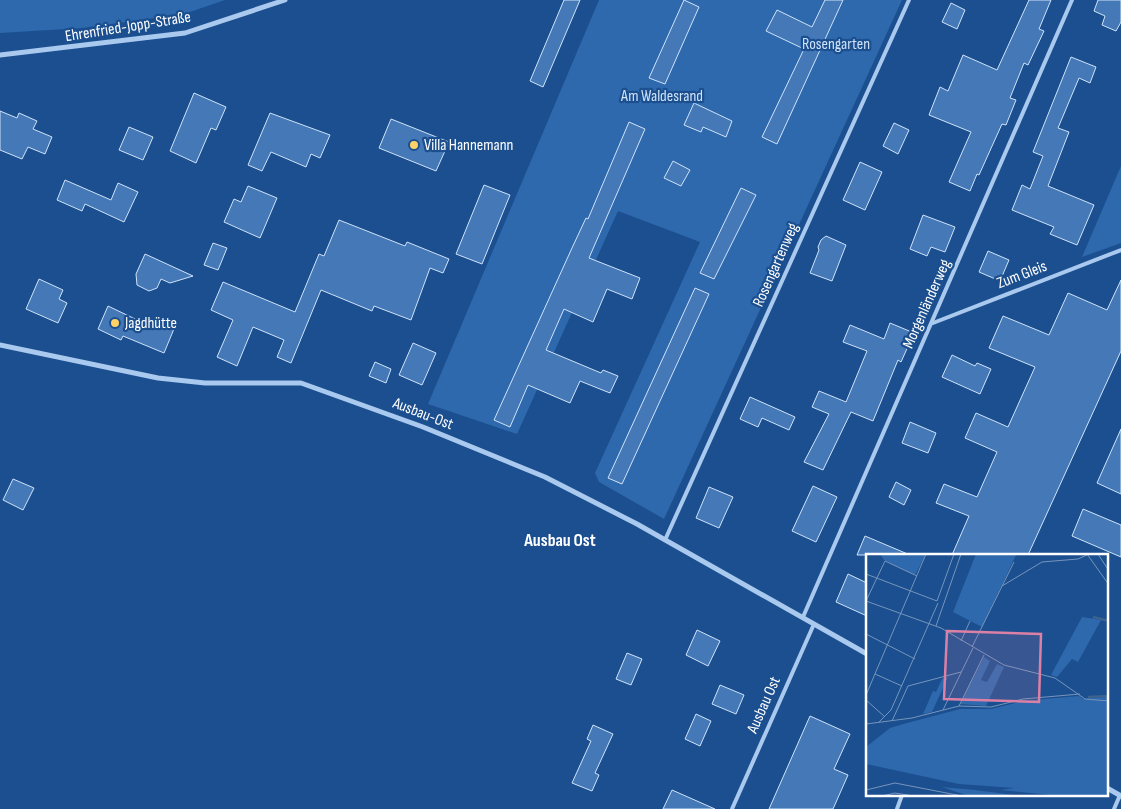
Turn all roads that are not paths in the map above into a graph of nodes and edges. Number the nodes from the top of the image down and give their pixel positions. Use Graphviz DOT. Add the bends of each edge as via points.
graph roads {
  1 [pos="285,0"];
  2 [pos="909,0"];
  3 [pos="1072,0"];
  4 [pos="0,56"];
  5 [pos="1121,250"];
  6 [pos="933,323"];
  7 [pos="0,345"];
  8 [pos="665,540"];
  9 [pos="803,618"];
  10 [pos="814,624"];
  11 [pos="866,653"];
  12 [pos="1108,789"];
  13 [pos="902,796"];
  14 [pos="1121,796"];
  15 [pos="732,809"];
  16 [pos="896,809"];
  17 [pos="1114,809"];
  1 -- 4 [label="street, Ehrenfried-Jopp-Straße" via="185,33"];
  2 -- 8 [label="lane, Rosengartenweg"];
  3 -- 6 [label="lane, Morgenländerweg"];
  5 -- 6 [label="lane, Zum Gleis"];
  6 -- 9 [label="lane, Morgenländerweg"];
  7 -- 8 [label="street, Ausbau-Ost" via="158,378 205,383 301,383 423,427 545,477"];
  8 -- 9 [label="street, Ausbau-Ost"];
  9 -- 10 [label="street"];
  10 -- 11 [label="street"];
  10 -- 15 [label="lane, Ausbau Ost"];
  12 -- 14 [label="street"];
  13 -- 16 [label="lane"];
  14 -- 17 [label="lane"];
}
